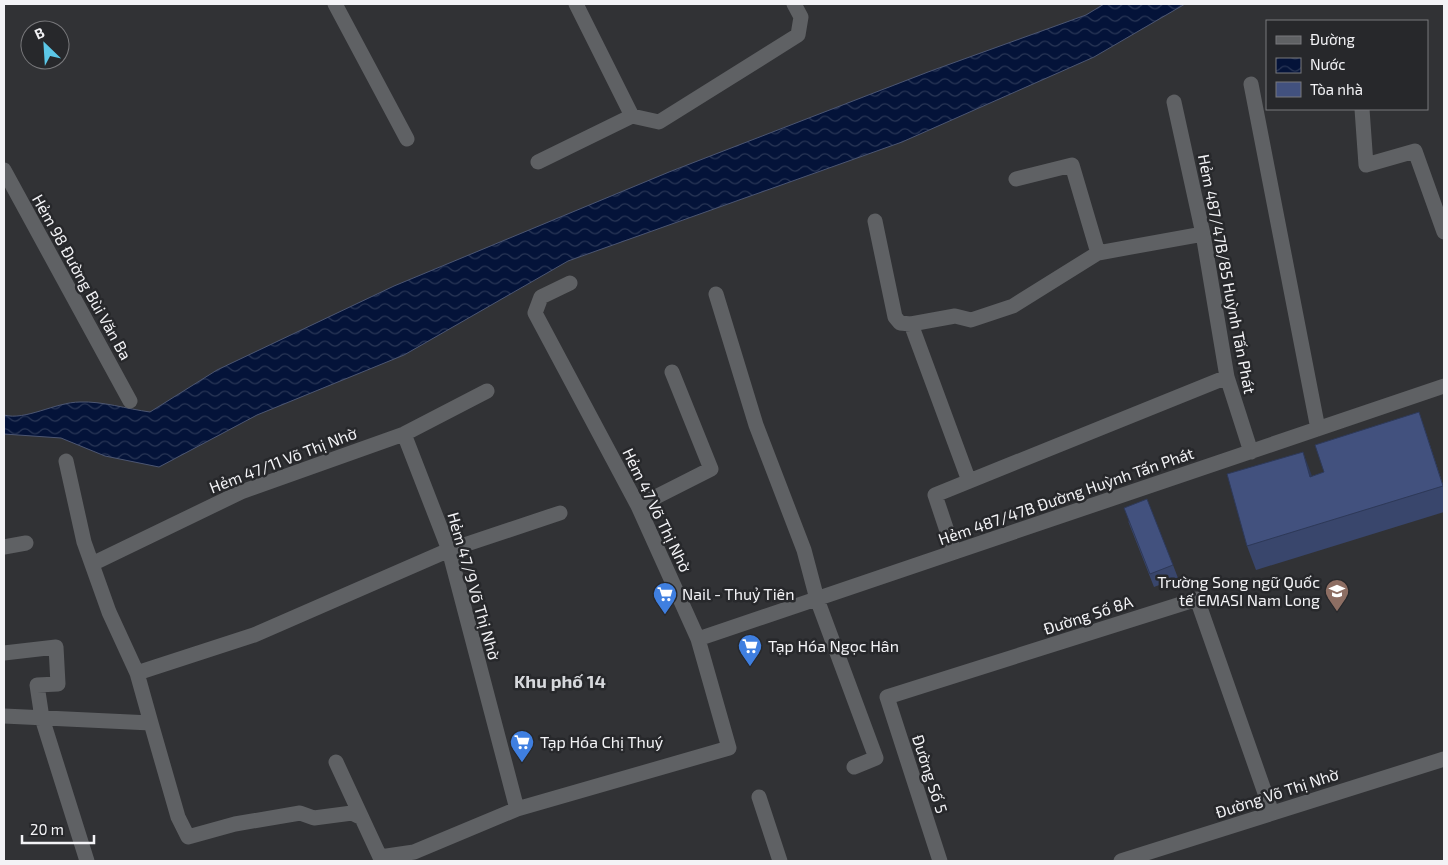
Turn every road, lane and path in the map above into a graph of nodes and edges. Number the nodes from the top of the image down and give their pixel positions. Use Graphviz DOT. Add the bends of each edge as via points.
graph roads {
  1 [pos="336,4"];
  2 [pos="576,4"];
  3 [pos="794,4"];
  4 [pos="1251,84"];
  5 [pos="1174,102"];
  6 [pos="1362,110"];
  7 [pos="632,116"];
  8 [pos="407,139"];
  9 [pos="538,162"];
  10 [pos="4,170"];
  11 [pos="1016,179"];
  12 [pos="875,222"];
  13 [pos="1444,232"];
  14 [pos="1203,234"];
  15 [pos="1098,253"];
  16 [pos="570,283"];
  17 [pos="716,294"];
  18 [pos="911,324"];
  19 [pos="672,372"];
  20 [pos="1227,377"];
  21 [pos="1444,386"];
  22 [pos="487,391"];
  23 [pos="130,401"];
  24 [pos="1318,429"];
  25 [pos="404,434"];
  26 [pos="1250,452"];
  27 [pos="66,460"];
  28 [pos="969,481"];
  29 [pos="638,506"];
  30 [pos="560,513"];
  31 [pos="26,542"];
  32 [pos="4,547"];
  33 [pos="448,550"];
  34 [pos="954,552"];
  35 [pos="92,564"];
  36 [pos="818,599"];
  37 [pos="698,639"];
  38 [pos="4,653"];
  39 [pos="137,673"];
  40 [pos="886,697"];
  41 [pos="4,716"];
  42 [pos="42,718"];
  43 [pos="151,723"];
  44 [pos="1444,759"];
  45 [pos="336,762"];
  46 [pos="854,767"];
  47 [pos="759,797"];
  48 [pos="517,810"];
  49 [pos="1272,814"];
  50 [pos="362,818"];
  51 [pos="415,857"];
  52 [pos="87,861"];
  53 [pos="780,861"];
  54 [pos="940,861"];
  55 [pos="1121,861"];
  1 -- 8 [label="street"];
  2 -- 7 [label="street"];
  3 -- 7 [label="street" via="801,17 798,34 659,122"];
  4 -- 24 [label="street"];
  5 -- 14 [label="street, Hẻm 487/47B/85 Huỳnh Tấn Phát"];
  6 -- 13 [label="street" via="1366,165 1415,151"];
  7 -- 9 [label="street"];
  10 -- 23 [label="street, Hẻm 98 Đường Bùi Văn Ba"];
  11 -- 15 [label="street" via="1072,165"];
  12 -- 18 [label="street" via="895,317 900,323"];
  14 -- 15 [label="street"];
  14 -- 20 [label="street, Hẻm 487/47B/85 Huỳnh Tấn Phát"];
  15 -- 18 [label="street" via="1013,306 972,320 955,316"];
  16 -- 29 [label="street, Hẻm 47 Võ Thị Nhờ" via="541,297 535,313"];
  17 -- 36 [label="street" via="756,426 804,550"];
  18 -- 28 [label="street"];
  19 -- 29 [label="street" via="711,470"];
  20 -- 26 [label="street, Hẻm 487/47B/85 Huỳnh Tấn Phát"];
  20 -- 28 [label="street"];
  21 -- 24 [label="street, Hẻm 487/47B Đường Huỳnh Tấn Phát"];
  22 -- 25 [label="street, Hẻm 47/11 Võ Thị Nhờ"];
  24 -- 26 [label="street, Hẻm 487/47B Đường Huỳnh Tấn Phát"];
  25 -- 33 [label="street, Hẻm 47/9 Võ Thị Nhờ"];
  25 -- 35 [label="street, Hẻm 47/11 Võ Thị Nhờ" via="241,492"];
  26 -- 34 [label="street, Hẻm 487/47B Đường Huỳnh Tấn Phát"];
  27 -- 35 [label="street"];
  28 -- 34 [label="street" via="935,495"];
  29 -- 37 [label="street, Hẻm 47 Võ Thị Nhờ"];
  30 -- 33 [label="street"];
  31 -- 32 [label="street"];
  33 -- 39 [label="street" via="254,635"];
  33 -- 48 [label="street, Hẻm 47/9 Võ Thị Nhờ"];
  34 -- 36 [label="street, Hẻm 487/47B Đường Huỳnh Tấn Phát"];
  35 -- 39 [label="street" via="109,612"];
  36 -- 37 [label="street, Hẻm 487/47B Đường Huỳnh Tấn Phát"];
  36 -- 46 [label="street" via="876,758"];
  37 -- 48 [label="street, Hẻm 47 Võ Thị Nhờ" via="730,748"];
  38 -- 42 [label="street" via="56,647 58,684 37,685"];
  39 -- 43 [label="street"];
  40 -- 49 [label="street, Đường Số 8A" via="1197,599"];
  40 -- 54 [label="street, Đường Số 5"];
  41 -- 42 [label="street"];
  42 -- 43 [label="street"];
  42 -- 52 [label="street"];
  43 -- 50 [label="street" via="178,817 188,837 235,824 300,813 314,818 352,813"];
  44 -- 49 [label="street, Đường Võ Thị Nhờ"];
  45 -- 50 [label="street, Hẻm 47 Võ Thị Nhờ"];
  47 -- 53 [label="street"];
  48 -- 51 [label="street, Hẻm 47 Võ Thị Nhờ"];
  49 -- 55 [label="street, Đường Võ Thị Nhờ"];
  50 -- 51 [label="street, Hẻm 47 Võ Thị Nhờ" via="380,857"];
}
